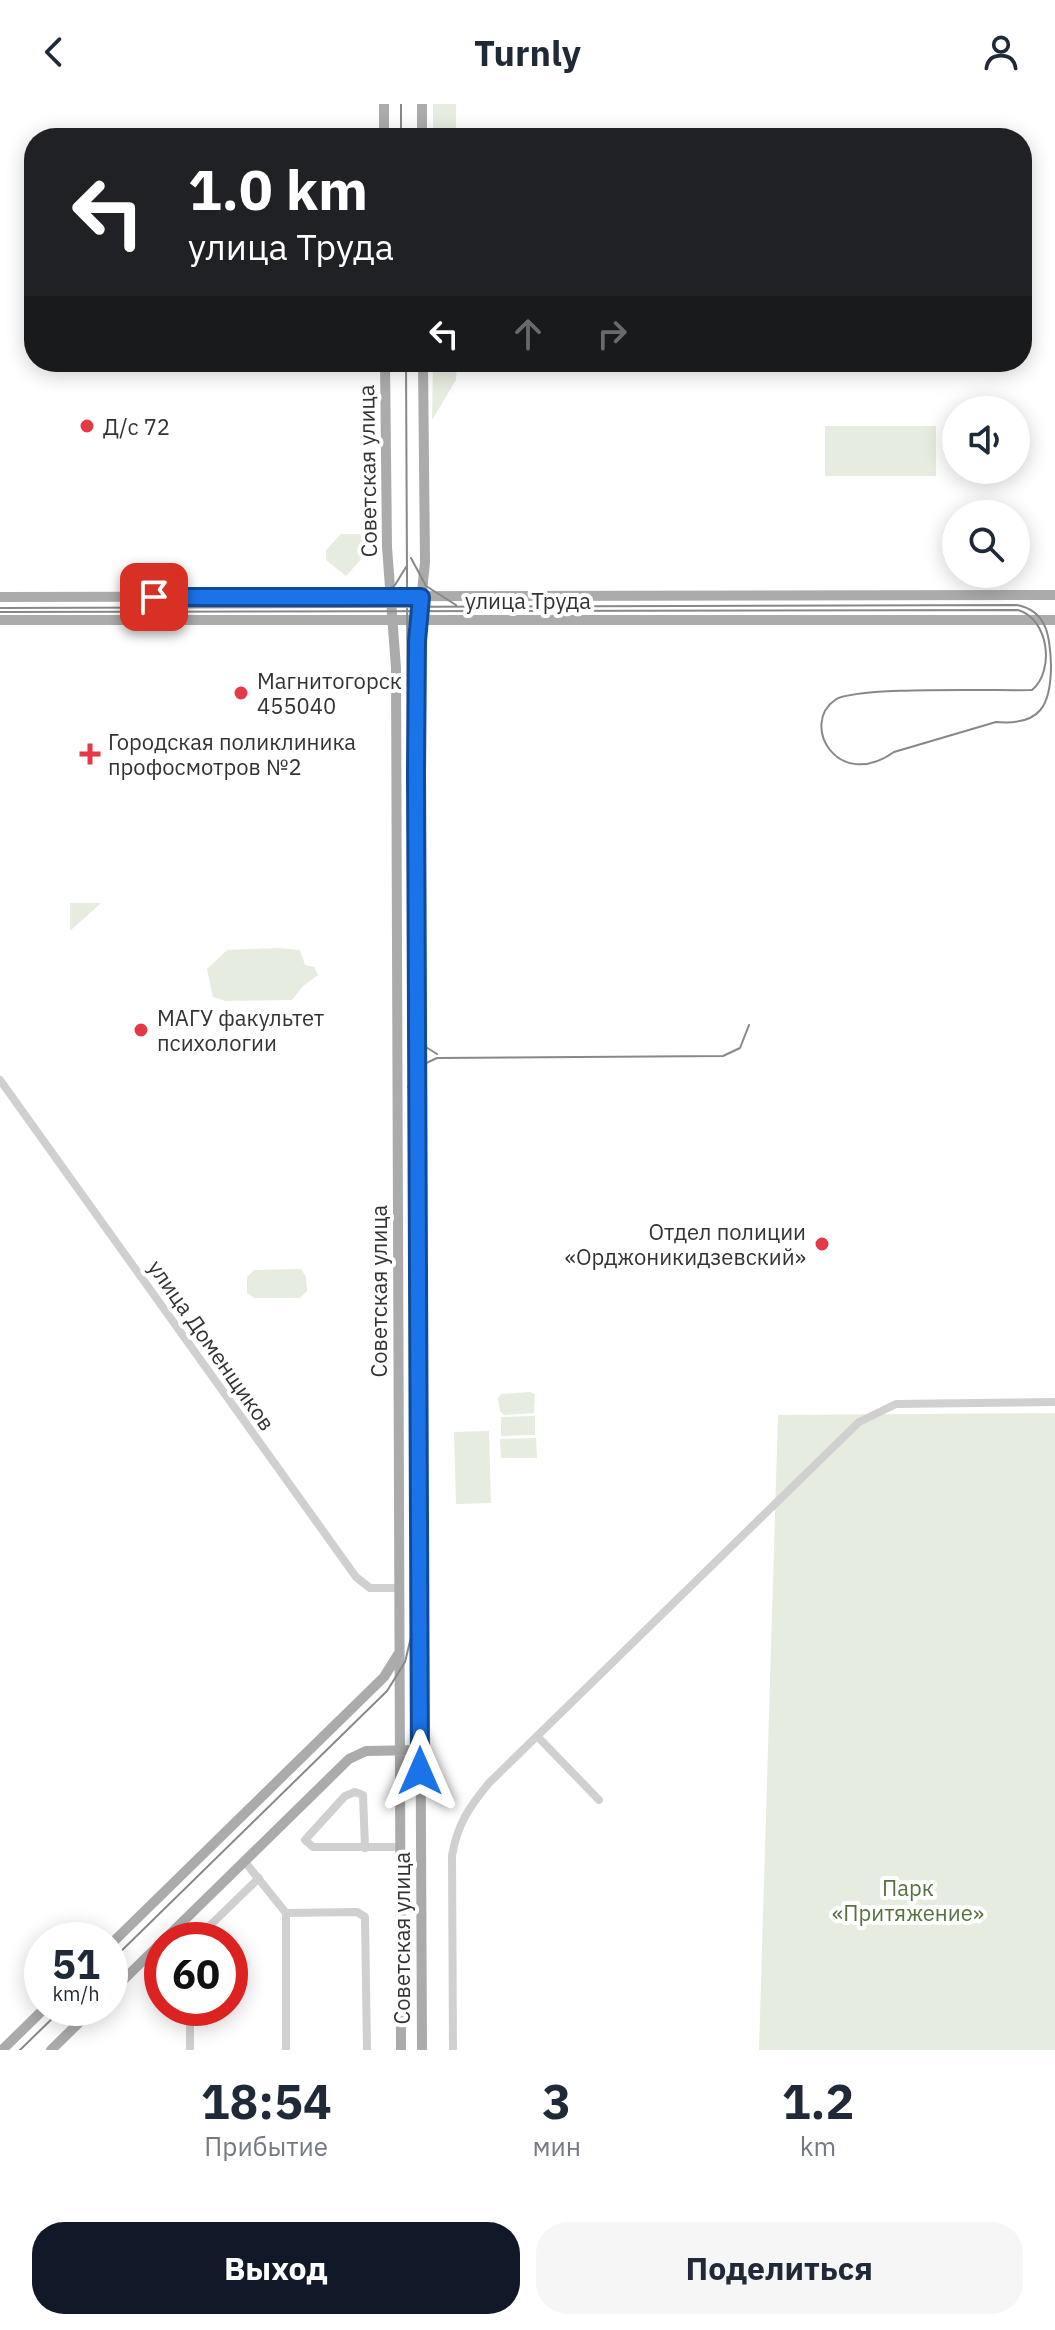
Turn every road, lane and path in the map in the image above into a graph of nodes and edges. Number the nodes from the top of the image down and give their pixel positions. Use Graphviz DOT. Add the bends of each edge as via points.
graph roads {
  1 [pos="384,104"];
  2 [pos="422,104"];
  3 [pos="384,128"];
  4 [pos="422,128"];
  5 [pos="385,372"];
  6 [pos="423,372"];
  7 [pos="1055,595"];
  8 [pos="0,597"];
  9 [pos="390,597"];
  10 [pos="421,597"];
  11 [pos="0,620"];
  12 [pos="393,620"];
  13 [pos="419,620"];
  14 [pos="1055,620"];
  15 [pos="398,1059"];
  16 [pos="418,1059"];
  17 [pos="0,1080"];
  18 [pos="1055,1402"];
  19 [pos="400,1588"];
  20 [pos="419,1588"];
  21 [pos="400,1651"];
  22 [pos="537,1736"];
  23 [pos="400,1750"];
  24 [pos="420,1750"];
  25 [pos="599,1800"];
  26 [pos="400,1847"];
  27 [pos="365,1848"];
  28 [pos="245,1862"];
  29 [pos="259,1878"];
  30 [pos="286,1913"];
  31 [pos="183,1922"];
  32 [pos="214,1922"];
  33 [pos="128,1927"];
  34 [pos="144,1960"];
  35 [pos="128,1975"];
  36 [pos="27,2026"];
  37 [pos="76,2026"];
  38 [pos="190,2026"];
  39 [pos="2,2050"];
  40 [pos="51,2050"];
  41 [pos="190,2050"];
  42 [pos="286,2050"];
  43 [pos="367,2050"];
  44 [pos="401,2050"];
  45 [pos="422,2050"];
  46 [pos="453,2050"];
  1 -- 3 [label="main road"];
  2 -- 4 [label="main road"];
  5 -- 9 [label="main road, Советская улица"];
  6 -- 10 [label="main road, Советская улица"];
  7 -- 10 [label="main road, улица Труда"];
  8 -- 9 [label="main road, улица Труда"];
  9 -- 10 [label="main road, улица Труда"];
  9 -- 12 [label="main road, Советская улица"];
  10 -- 13 [label="main road, Советская улица"];
  11 -- 12 [label="main road, улица Труда"];
  12 -- 13 [label="main road, улица Труда"];
  12 -- 15 [label="main road, Советская улица"];
  13 -- 14 [label="main road, улица Труда"];
  13 -- 16 [label="main road, Советская улица"];
  15 -- 16 [label="main road"];
  15 -- 19 [label="main road, Советская улица"];
  16 -- 20 [label="main road, Советская улица"];
  17 -- 19 [label="street, улица Доменщиков" via="356,1577 370,1588"];
  18 -- 22 [label="street" via="896,1404 875,1411"];
  19 -- 20 [label="main road, улица Доменщиков"];
  19 -- 21 [label="main road, Советская улица"];
  20 -- 24 [label="main road, Советская улица"];
  21 -- 23 [label="main road, Советская улица"];
  21 -- 33 [label="main road" via="384,1677"];
  22 -- 25 [label="street"];
  22 -- 46 [label="street" via="489,1783 456,1831"];
  23 -- 24 [label="main road"];
  23 -- 26 [label="main road, Советская улица"];
  23 -- 28 [label="main road" via="366,1751 349,1759"];
  24 -- 45 [label="main road, Советская улица"];
  26 -- 27 [label="street"];
  26 -- 44 [label="main road, Советская улица"];
  27 -- 27 [label="street" via="313,1847 305,1840 345,1796 355,1792 363,1795"];
  28 -- 29 [label="street"];
  28 -- 31 [label="main road"];
  29 -- 30 [label="street"];
  29 -- 32 [label="street"];
  30 -- 42 [label="street"];
  30 -- 43 [label="street" via="357,1912 365,1917"];
  34 -- 35 [label="main road"];
  36 -- 39 [label="main road"];
  37 -- 40 [label="main road"];
  38 -- 41 [label="street"];
}
